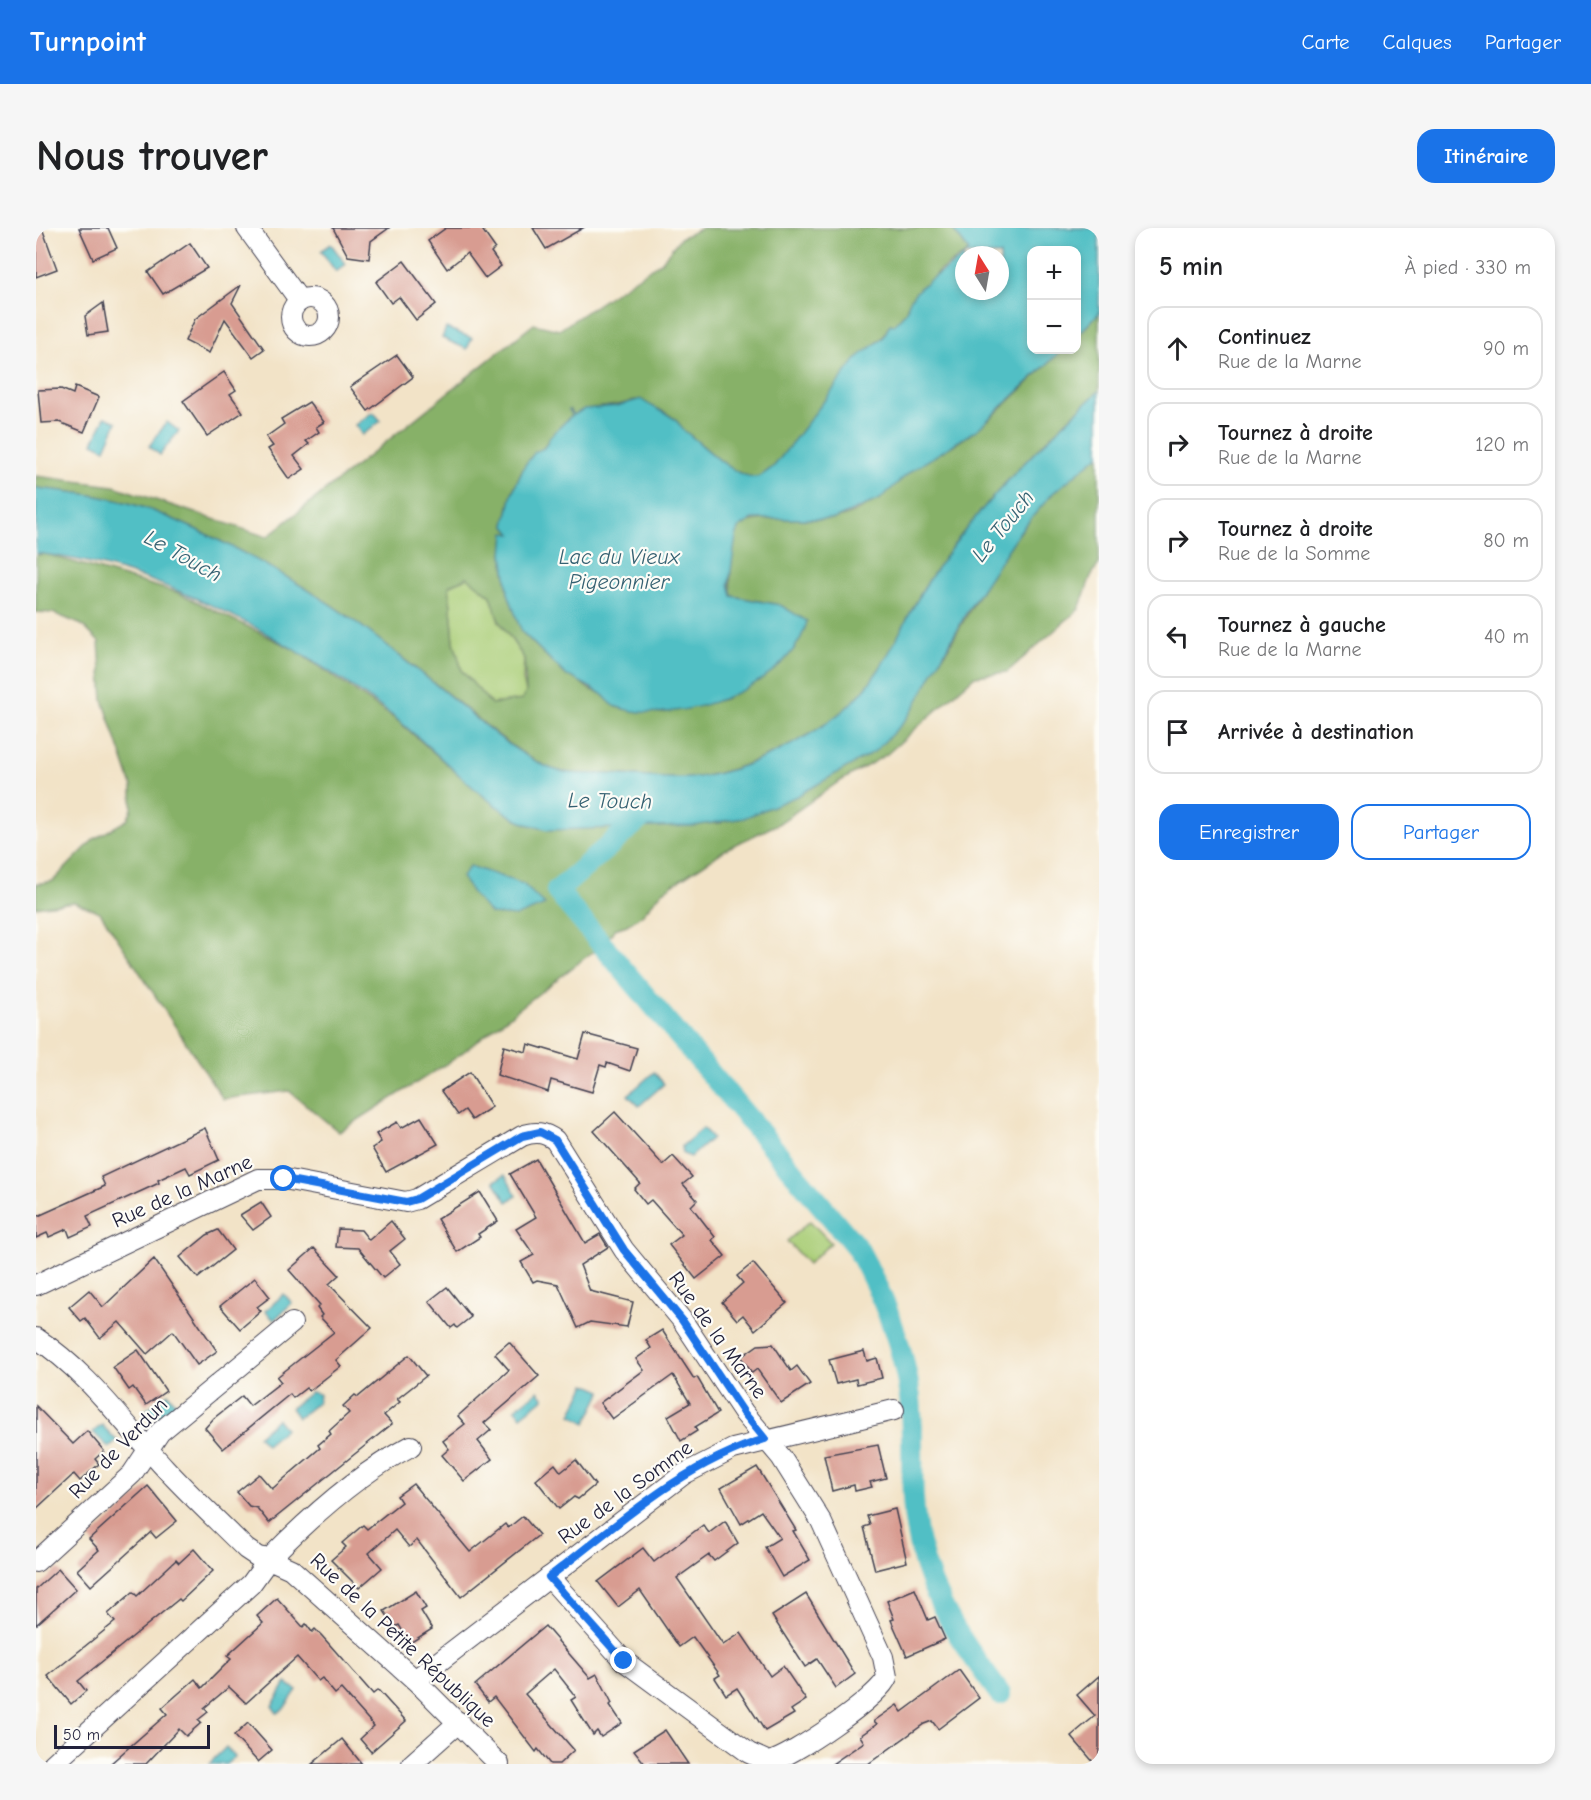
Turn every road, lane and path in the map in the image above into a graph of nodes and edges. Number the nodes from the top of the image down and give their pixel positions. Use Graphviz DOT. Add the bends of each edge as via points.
graph roads {
  1 [pos="247,228"];
  2 [pos="300,301"];
  3 [pos="36,1285"];
  4 [pos="292,1323"];
  5 [pos="36,1338"];
  6 [pos="894,1410"];
  7 [pos="765,1439"];
  8 [pos="411,1446"];
  9 [pos="149,1449"];
  10 [pos="268,1559"];
  11 [pos="36,1562"];
  12 [pos="549,1577"];
  13 [pos="415,1680"];
  14 [pos="459,1722"];
  15 [pos="53,1764"];
  16 [pos="412,1764"];
  17 [pos="499,1764"];
  1 -- 2 [label="street"];
  3 -- 7 [label="street, Rue de la Marne" via="258,1179 284,1179 406,1202 522,1136 540,1132 555,1140 624,1250 682,1320"];
  4 -- 9 [label="street, Rue de Verdun" via="160,1432"];
  5 -- 9 [label="street, Rue de la Petite République" via="80,1374"];
  6 -- 7 [label="street, Rue de la Somme"];
  7 -- 12 [label="street, Rue de la Somme" via="733,1449 684,1474"];
  7 -- 12 [label="street, Rue de la Marne" via="781,1457 821,1521 883,1657 887,1677 875,1694 788,1755 769,1762 759,1759 634,1669"];
  8 -- 10 [label="street" via="382,1461"];
  9 -- 10 [label="street, Rue de la Petite République" via="246,1549"];
  9 -- 11 [label="street, Rue de Verdun" via="132,1474"];
  10 -- 13 [label="street, Rue de la Petite République" via="291,1569"];
  10 -- 15 [label="street" via="251,1584"];
  12 -- 13 [label="street, Rue de la Somme"];
  13 -- 14 [label="street, Rue de la Petite République"];
  14 -- 16 [label="street"];
  14 -- 17 [label="street, Rue de la Petite République"];
}
